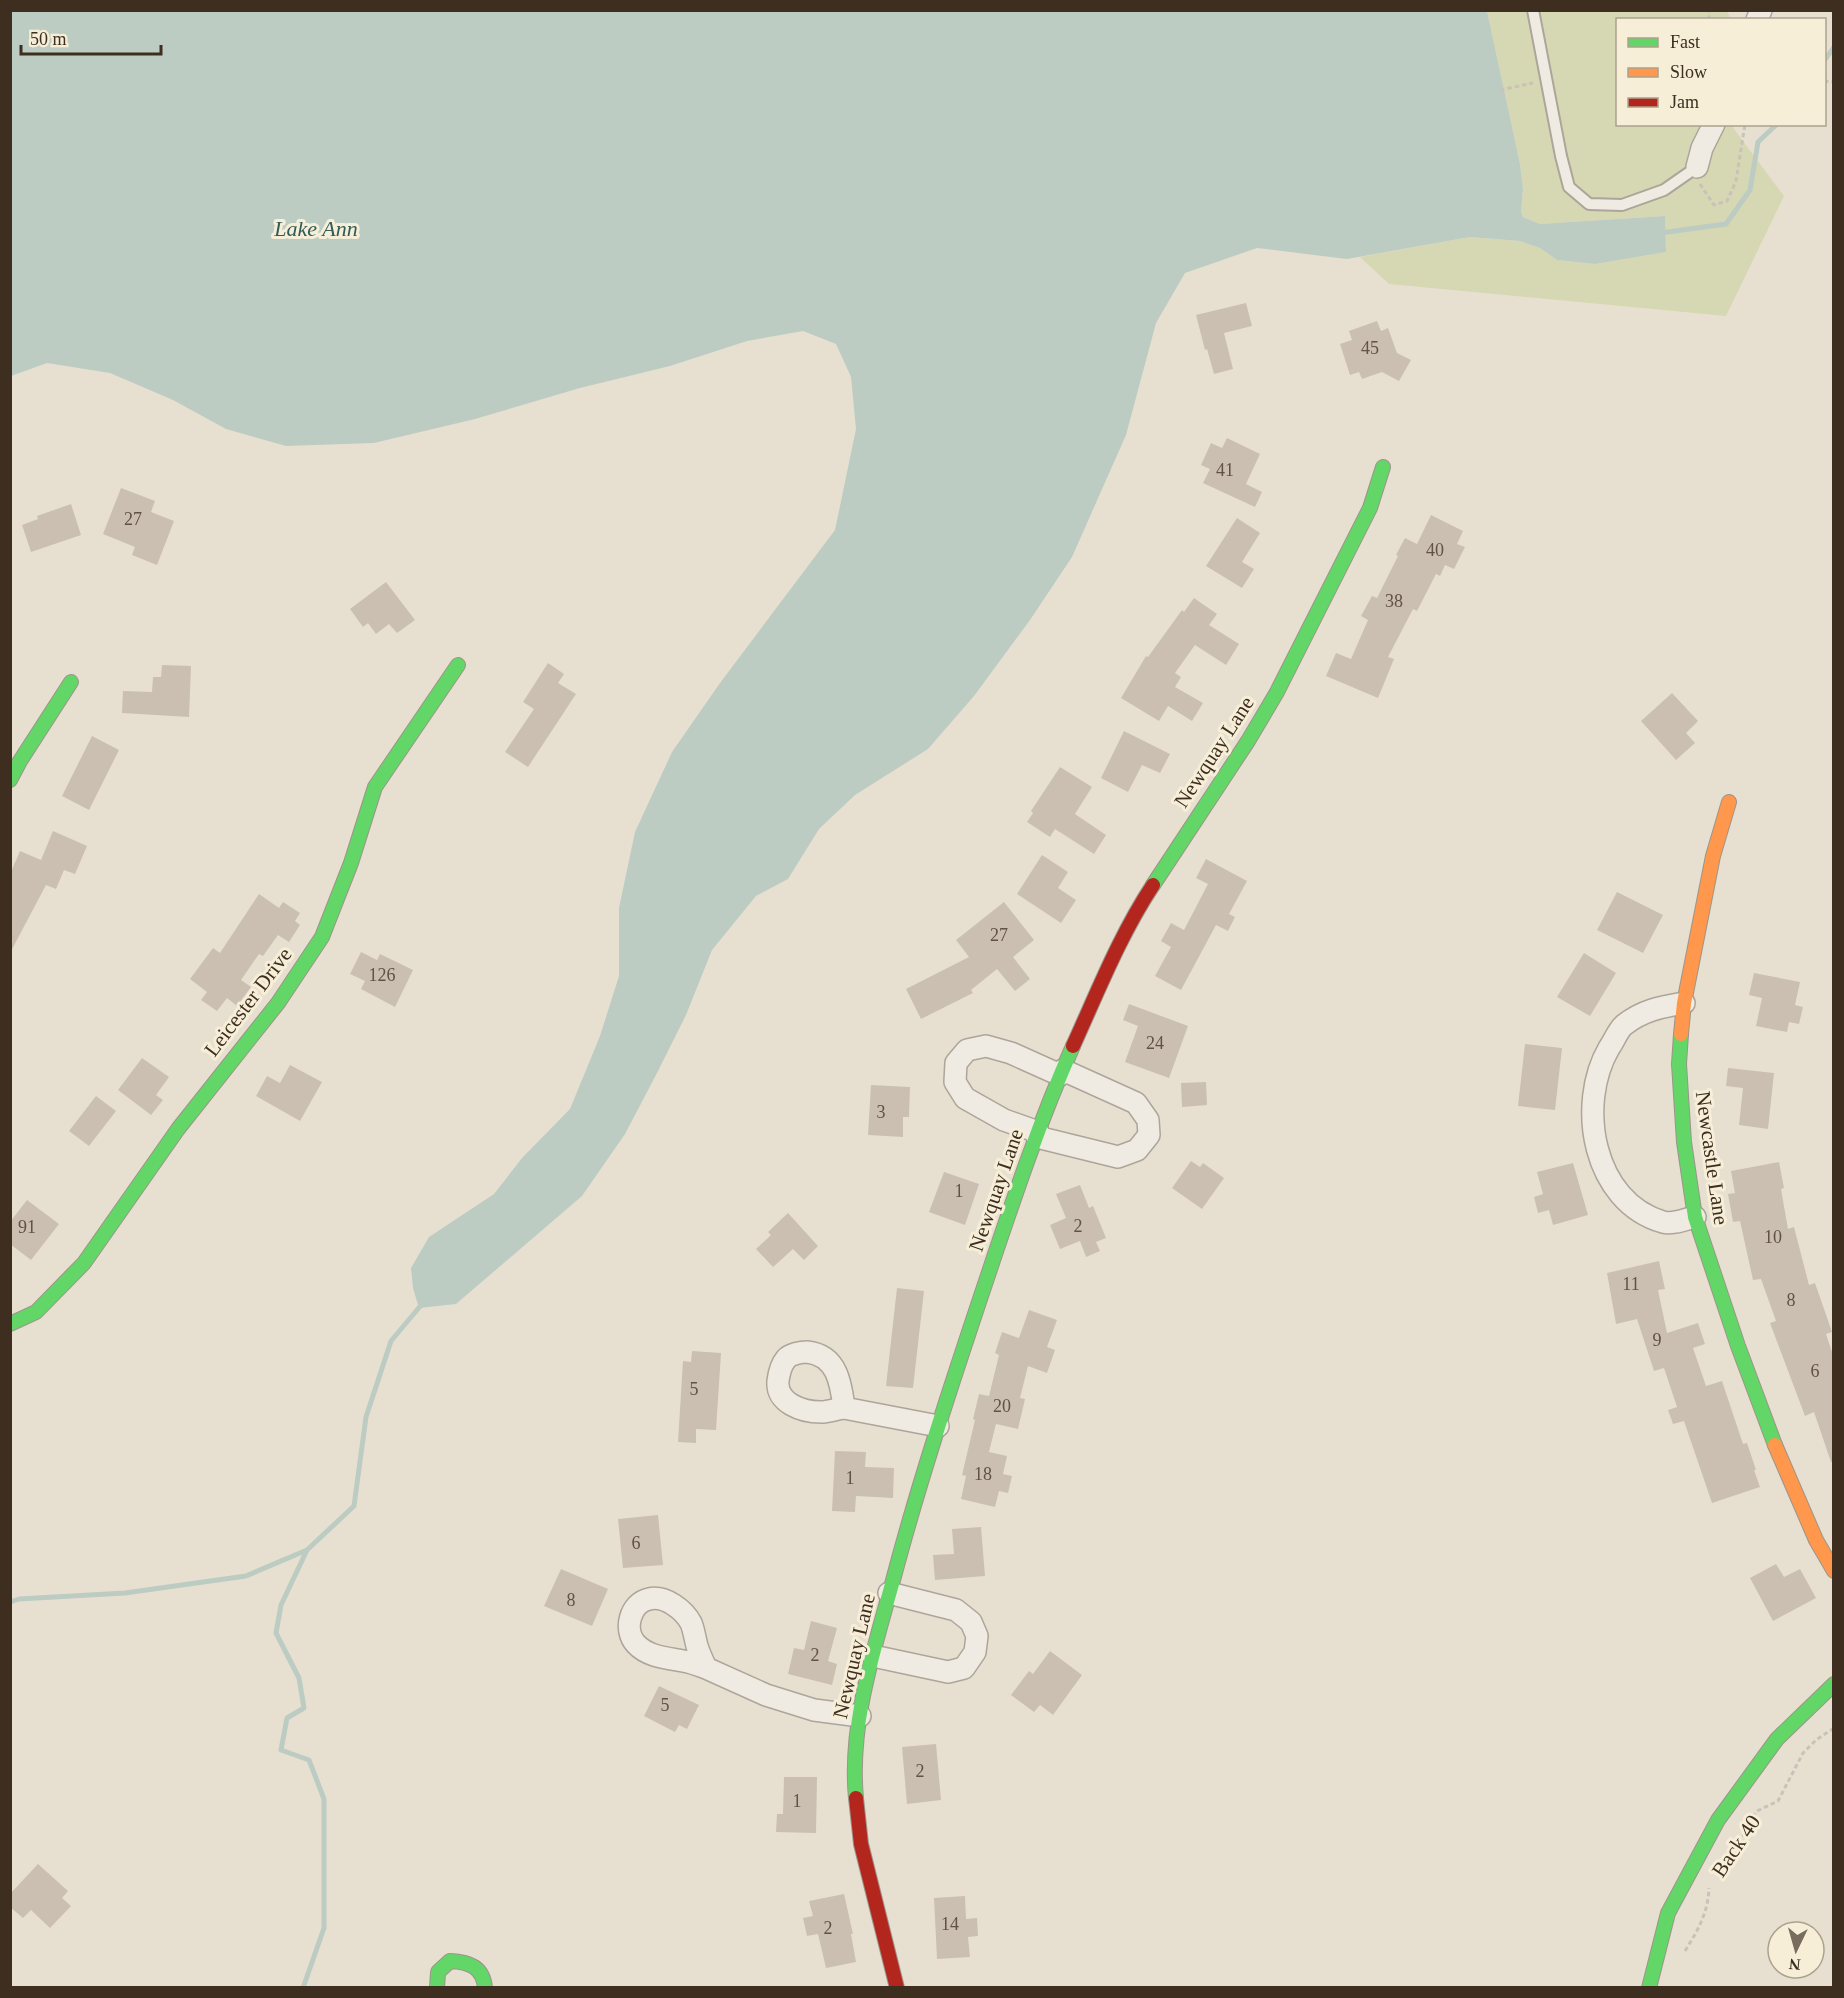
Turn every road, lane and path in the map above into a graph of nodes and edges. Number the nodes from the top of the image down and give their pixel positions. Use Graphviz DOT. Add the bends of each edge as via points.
graph roads {
  1 [pos="1533,10"];
  2 [pos="1546,80"];
  3 [pos="1500,90"];
  4 [pos="1713,126"];
  5 [pos="1745,126"];
  6 [pos="1696,167"];
  7 [pos="1383,467"];
  8 [pos="458,664"];
  9 [pos="70,682"];
  10 [pos="10,780"];
  11 [pos="1729,802"];
  12 [pos="1684,1003"];
  13 [pos="1062,1072"];
  14 [pos="1038,1135"];
  15 [pos="1695,1217"];
  16 [pos="10,1324"];
  17 [pos="844,1408"];
  18 [pos="938,1426"];
  19 [pos="1833,1571"];
  20 [pos="889,1593"];
  21 [pos="873,1656"];
  22 [pos="706,1668"];
  23 [pos="1833,1684"];
  24 [pos="860,1716"];
  25 [pos="1833,1728"];
  26 [pos="1716,1874"];
  27 [pos="1713,1881"];
  28 [pos="1682,1961"];
  29 [pos="893,1987"];
  30 [pos="437,1988"];
  31 [pos="485,1988"];
  32 [pos="1649,1988"];
  1 -- 2 [label="lane"];
  2 -- 3 [label="path"];
  2 -- 6 [label="lane" via="1569,187 1589,204 1622,205 1664,190"];
  4 -- 6 [label="street"];
  5 -- 6 [label="path" via="1736,181 1727,201 1714,205"];
  7 -- 13 [label="street, Newquay Lane" via="1370,508 1295,658 1248,741 1140,905"];
  8 -- 16 [label="street, Leicester Drive" via="375,787 322,937 278,1003 178,1129 84,1263 36,1312"];
  9 -- 10 [label="street"];
  11 -- 12 [label="street, Newcastle Lane" via="1713,856"];
  12 -- 15 [label="street, Newcastle Lane" via="1679,1064 1684,1142"];
  12 -- 15 [label="street" via="1655,1008 1623,1026 1601,1063 1592,1110 1597,1155 1610,1183 1637,1210 1665,1223"];
  13 -- 14 [label="street, Newquay Lane"];
  13 -- 14 [label="street" via="986,1046 967,1050 956,1063 955,1082 965,1098"];
  13 -- 14 [label="street" via="1136,1103 1148,1120 1149,1135 1137,1150 1118,1156"];
  14 -- 18 [label="street, Newquay Lane"];
  15 -- 19 [label="street, Newcastle Lane" via="1764,1419"];
  17 -- 18 [label="street"];
  18 -- 20 [label="street, Newquay Lane"];
  20 -- 21 [label="street, Newquay Lane"];
  20 -- 21 [label="street" via="956,1610 971,1622 977,1636 975,1652 964,1668 948,1671"];
  21 -- 24 [label="street, Newquay Lane"];
  22 -- 24 [label="street" via="804,1707"];
  23 -- 32 [label="street" via="1777,1739 1718,1820 1668,1913"];
  24 -- 29 [label="street, Newquay Lane" via="854,1777 861,1844"];
  25 -- 26 [label="path, Back 40" via="1803,1754 1778,1801 1757,1811 1740,1845"];
  27 -- 28 [label="path, Back 40" via="1706,1912"];
  30 -- 31 [label="street" via="438,1972 450,1961 466,1961 480,1970"];
}
